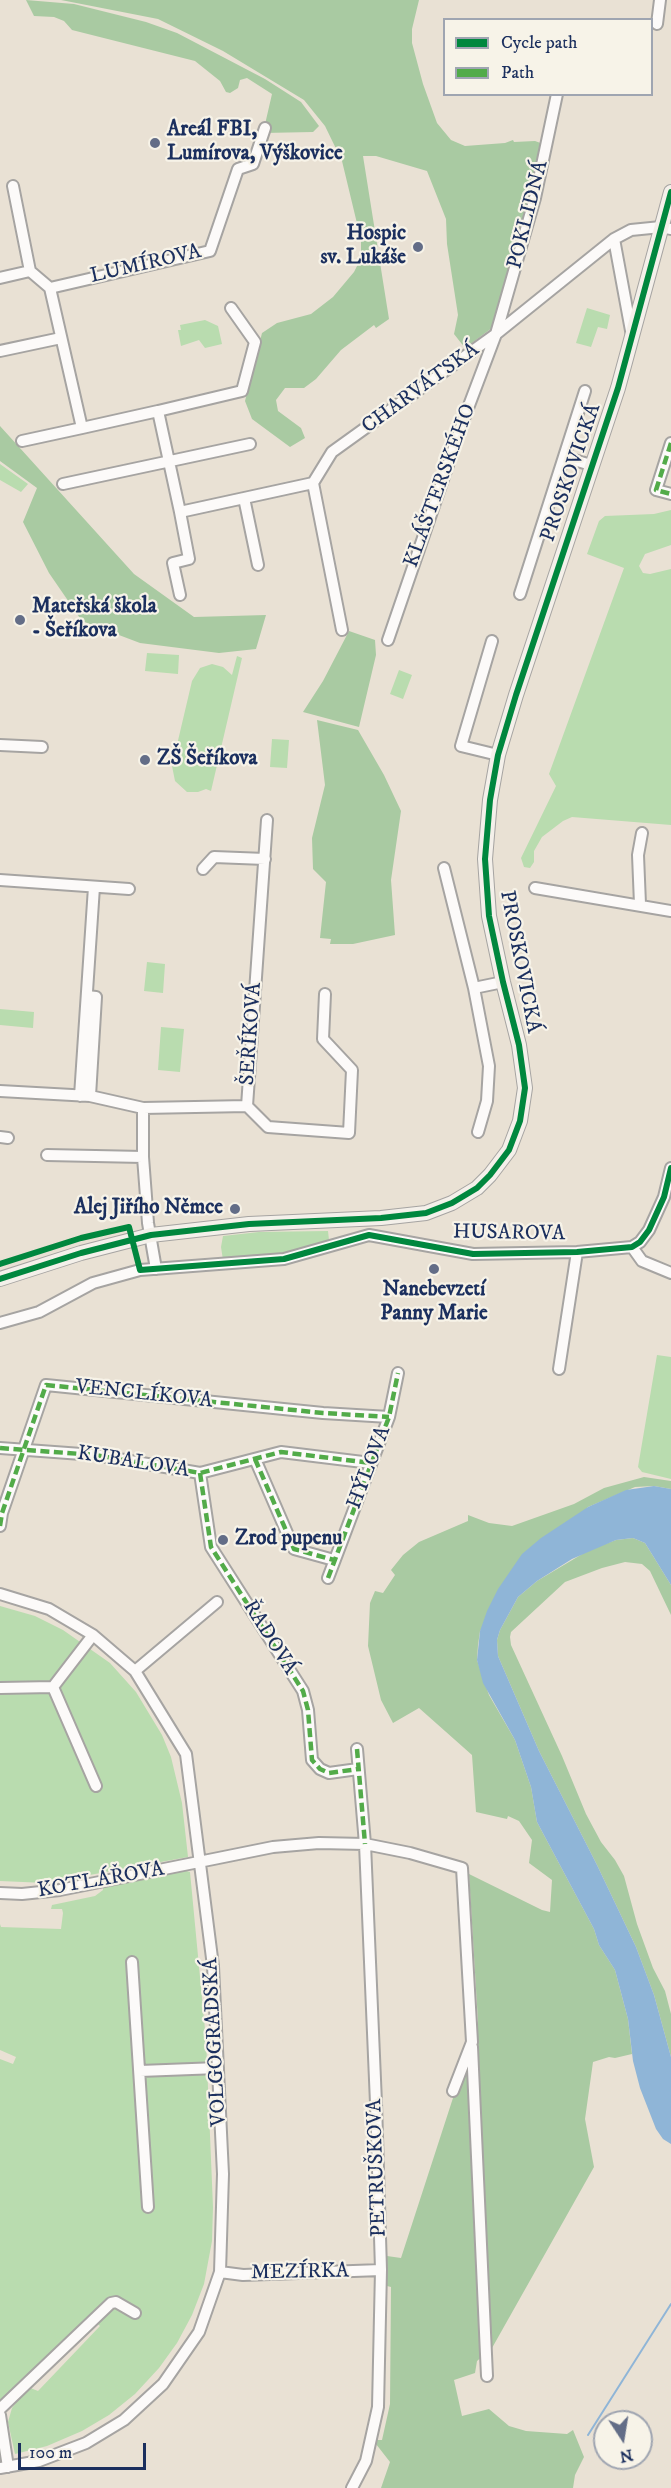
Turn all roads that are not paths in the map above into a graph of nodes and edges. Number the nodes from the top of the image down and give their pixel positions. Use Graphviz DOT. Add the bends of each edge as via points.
graph roads {
  1 [pos="660,0"];
  2 [pos="657,24"];
  3 [pos="557,96"];
  4 [pos="265,128"];
  5 [pos="13,186"];
  6 [pos="671,192"];
  7 [pos="666,228"];
  8 [pos="614,239"];
  9 [pos="30,271"];
  10 [pos="0,278"];
  11 [pos="50,288"];
  12 [pos="231,308"];
  13 [pos="496,334"];
  14 [pos="632,337"];
  15 [pos="61,338"];
  16 [pos="0,351"];
  17 [pos="585,391"];
  18 [pos="158,411"];
  19 [pos="82,428"];
  20 [pos="22,441"];
  21 [pos="671,443"];
  22 [pos="250,444"];
  23 [pos="564,457"];
  24 [pos="169,462"];
  25 [pos="591,465"];
  26 [pos="313,483"];
  27 [pos="63,484"];
  28 [pos="671,494"];
  29 [pos="244,498"];
  30 [pos="180,512"];
  31 [pos="258,565"];
  32 [pos="520,594"];
  33 [pos="180,595"];
  34 [pos="342,630"];
  35 [pos="388,640"];
  36 [pos="492,640"];
  37 [pos="0,745"];
  38 [pos="42,747"];
  39 [pos="498,755"];
  40 [pos="267,820"];
  41 [pos="642,833"];
  42 [pos="265,859"];
  43 [pos="444,868"];
  44 [pos="202,869"];
  45 [pos="0,880"];
  46 [pos="94,886"];
  47 [pos="535,888"];
  48 [pos="129,889"];
  49 [pos="640,904"];
  50 [pos="671,910"];
  51 [pos="503,982"];
  52 [pos="474,988"];
  53 [pos="326,994"];
  54 [pos="0,1091"];
  55 [pos="85,1096"];
  56 [pos="247,1106"];
  57 [pos="143,1108"];
  58 [pos="477,1132"];
  59 [pos="47,1155"];
  60 [pos="143,1157"];
  61 [pos="671,1168"];
  62 [pos="150,1235"];
  63 [pos="632,1247"];
  64 [pos="577,1252"];
  65 [pos="156,1269"];
  66 [pos="671,1273"];
  67 [pos="0,1279"];
  68 [pos="0,1323"];
  69 [pos="559,1369"];
  70 [pos="398,1373"];
  71 [pos="389,1417"];
  72 [pos="0,1448"];
  73 [pos="23,1449"];
  74 [pos="255,1459"];
  75 [pos="371,1463"];
  76 [pos="200,1473"];
  77 [pos="0,1526"];
  78 [pos="334,1560"];
  79 [pos="328,1578"];
  80 [pos="0,1594"];
  81 [pos="217,1602"];
  82 [pos="93,1635"];
  83 [pos="135,1671"];
  84 [pos="53,1687"];
  85 [pos="0,1688"];
  86 [pos="357,1749"];
  87 [pos="358,1770"];
  88 [pos="96,1786"];
  89 [pos="365,1844"];
  90 [pos="201,1863"];
  91 [pos="0,1893"];
  92 [pos="132,1962"];
  93 [pos="472,2042"];
  94 [pos="218,2068"];
  95 [pos="140,2071"];
  96 [pos="453,2091"];
  97 [pos="148,2207"];
  98 [pos="381,2271"];
  99 [pos="220,2272"];
  100 [pos="135,2313"];
  101 [pos="487,2376"];
  102 [pos="0,2409"];
  103 [pos="0,2415"];
  104 [pos="4,2467"];
  105 [pos="352,2488"];
  1 -- 2 [label="street"];
  3 -- 13 [label="street, POKLIDNÁ" via="535,198"];
  4 -- 11 [label="street, LUMÍROVA" via="253,164 238,169 210,251"];
  5 -- 9 [label="street"];
  6 -- 7 [label="street, PROSKOVICKÁ"];
  7 -- 8 [label="street, CHARVÁTSKÁ" via="631,230"];
  7 -- 14 [label="street, PROSKOVICKÁ"];
  8 -- 13 [label="street, CHARVÁTSKÁ"];
  8 -- 14 [label="street"];
  9 -- 10 [label="street"];
  9 -- 11 [label="street"];
  11 -- 15 [label="street"];
  12 -- 18 [label="street" via="255,342 242,391"];
  13 -- 26 [label="street, CHARVÁTSKÁ" via="332,452"];
  13 -- 35 [label="street, KLÁŠTERSKÉHO"];
  14 -- 25 [label="street, PROSKOVICKÁ"];
  15 -- 16 [label="street"];
  15 -- 19 [label="street"];
  17 -- 23 [label="street, PROSKOVICKÁ"];
  18 -- 19 [label="street"];
  18 -- 24 [label="street"];
  19 -- 20 [label="street"];
  21 -- 28 [label="street" via="656,490"];
  22 -- 24 [label="street"];
  23 -- 25 [label="street, PROSKOVICKÁ"];
  23 -- 32 [label="street, PROSKOVICKÁ"];
  24 -- 27 [label="street"];
  24 -- 30 [label="street"];
  25 -- 39 [label="street, PROSKOVICKÁ"];
  26 -- 29 [label="street"];
  26 -- 34 [label="street"];
  29 -- 30 [label="street"];
  29 -- 31 [label="street"];
  30 -- 33 [label="street" via="189,560 173,563"];
  36 -- 39 [label="street" via="460,746"];
  37 -- 38 [label="street"];
  39 -- 51 [label="street, PROSKOVICKÁ" via="485,859 489,916"];
  40 -- 42 [label="street, ŠEŘÍKOVÁ"];
  41 -- 49 [label="street" via="638,855"];
  42 -- 44 [label="street" via="214,857"];
  42 -- 56 [label="street, ŠEŘÍKOVÁ"];
  43 -- 52 [label="street"];
  45 -- 46 [label="street"];
  46 -- 48 [label="street"];
  46 -- 55 [label="street"];
  47 -- 49 [label="street"];
  49 -- 50 [label="street"];
  51 -- 52 [label="street, PROSKOVICKÁ"];
  51 -- 62 [label="street, PROSKOVICKÁ" via="523,1063 524,1105 509,1150 470,1193 441,1208 411,1215 249,1224"];
  52 -- 58 [label="street" via="489,1066 487,1101"];
  53 -- 56 [label="street" via="323,1039 352,1070 349,1133 268,1127"];
  54 -- 55 [label="street, ŠEŘÍKOVÁ"];
  55 -- 57 [label="street, ŠEŘÍKOVÁ"];
  56 -- 57 [label="street, ŠEŘÍKOVÁ"];
  57 -- 60 [label="street"];
  59 -- 60 [label="street"];
  60 -- 62 [label="street"];
  61 -- 63 [label="street" via="664,1197 649,1230"];
  62 -- 65 [label="street"];
  62 -- 67 [label="street, PROSKOVICKÁ"];
  63 -- 64 [label="street, HUSAROVA"];
  63 -- 66 [label="street" via="642,1260"];
  64 -- 65 [label="street, HUSAROVA" via="472,1254 369,1235 284,1259"];
  64 -- 69 [label="street"];
  65 -- 68 [label="street, HUSAROVA" via="93,1283 39,1312"];
  70 -- 71 [label="street, HÝLOVA"];
  71 -- 73 [label="street, VENCLÍKOVA" via="46,1385"];
  71 -- 75 [label="street, HÝLOVA"];
  72 -- 73 [label="street, KUBALOVA"];
  73 -- 76 [label="street, KUBALOVA" via="95,1455"];
  73 -- 77 [label="street, VENCLÍKOVA"];
  74 -- 75 [label="street, KUBALOVA" via="281,1452"];
  74 -- 76 [label="street, KUBALOVA"];
  74 -- 78 [label="street" via="294,1549"];
  75 -- 78 [label="street, HÝLOVA"];
  76 -- 87 [label="street, ŘADOVÁ" via="211,1547 303,1691 312,1760 328,1773"];
  78 -- 79 [label="street, HÝLOVA"];
  80 -- 82 [label="street, VOLGOGRADSKÁ" via="50,1609"];
  81 -- 83 [label="street"];
  82 -- 83 [label="street, VOLGOGRADSKÁ"];
  82 -- 84 [label="street"];
  83 -- 90 [label="street, VOLGOGRADSKÁ" via="186,1754"];
  84 -- 85 [label="street"];
  84 -- 88 [label="street"];
  86 -- 87 [label="street"];
  87 -- 89 [label="street"];
  89 -- 90 [label="street, KOTLÁŘOVA" via="273,1848"];
  89 -- 93 [label="street, KOTLÁŘOVA" via="462,1868"];
  89 -- 98 [label="street, PETRUŠKOVA"];
  90 -- 91 [label="street, KOTLÁŘOVA" via="60,1890"];
  90 -- 94 [label="street, VOLGOGRADSKÁ" via="213,1966"];
  92 -- 95 [label="street"];
  93 -- 96 [label="street"];
  93 -- 101 [label="street"];
  94 -- 95 [label="street"];
  94 -- 99 [label="street, VOLGOGRADSKÁ" via="223,2174"];
  95 -- 97 [label="street"];
  98 -- 99 [label="street, MEZÍRKA" via="243,2275"];
  98 -- 105 [label="street, PETRUŠKOVA" via="378,2407 366,2460"];
  99 -- 104 [label="street, VOLGOGRADSKÁ" via="199,2332 163,2384 144,2402 124,2420 70,2451"];
  100 -- 102 [label="street" via="111,2303"];
  103 -- 104 [label="street"];
}
